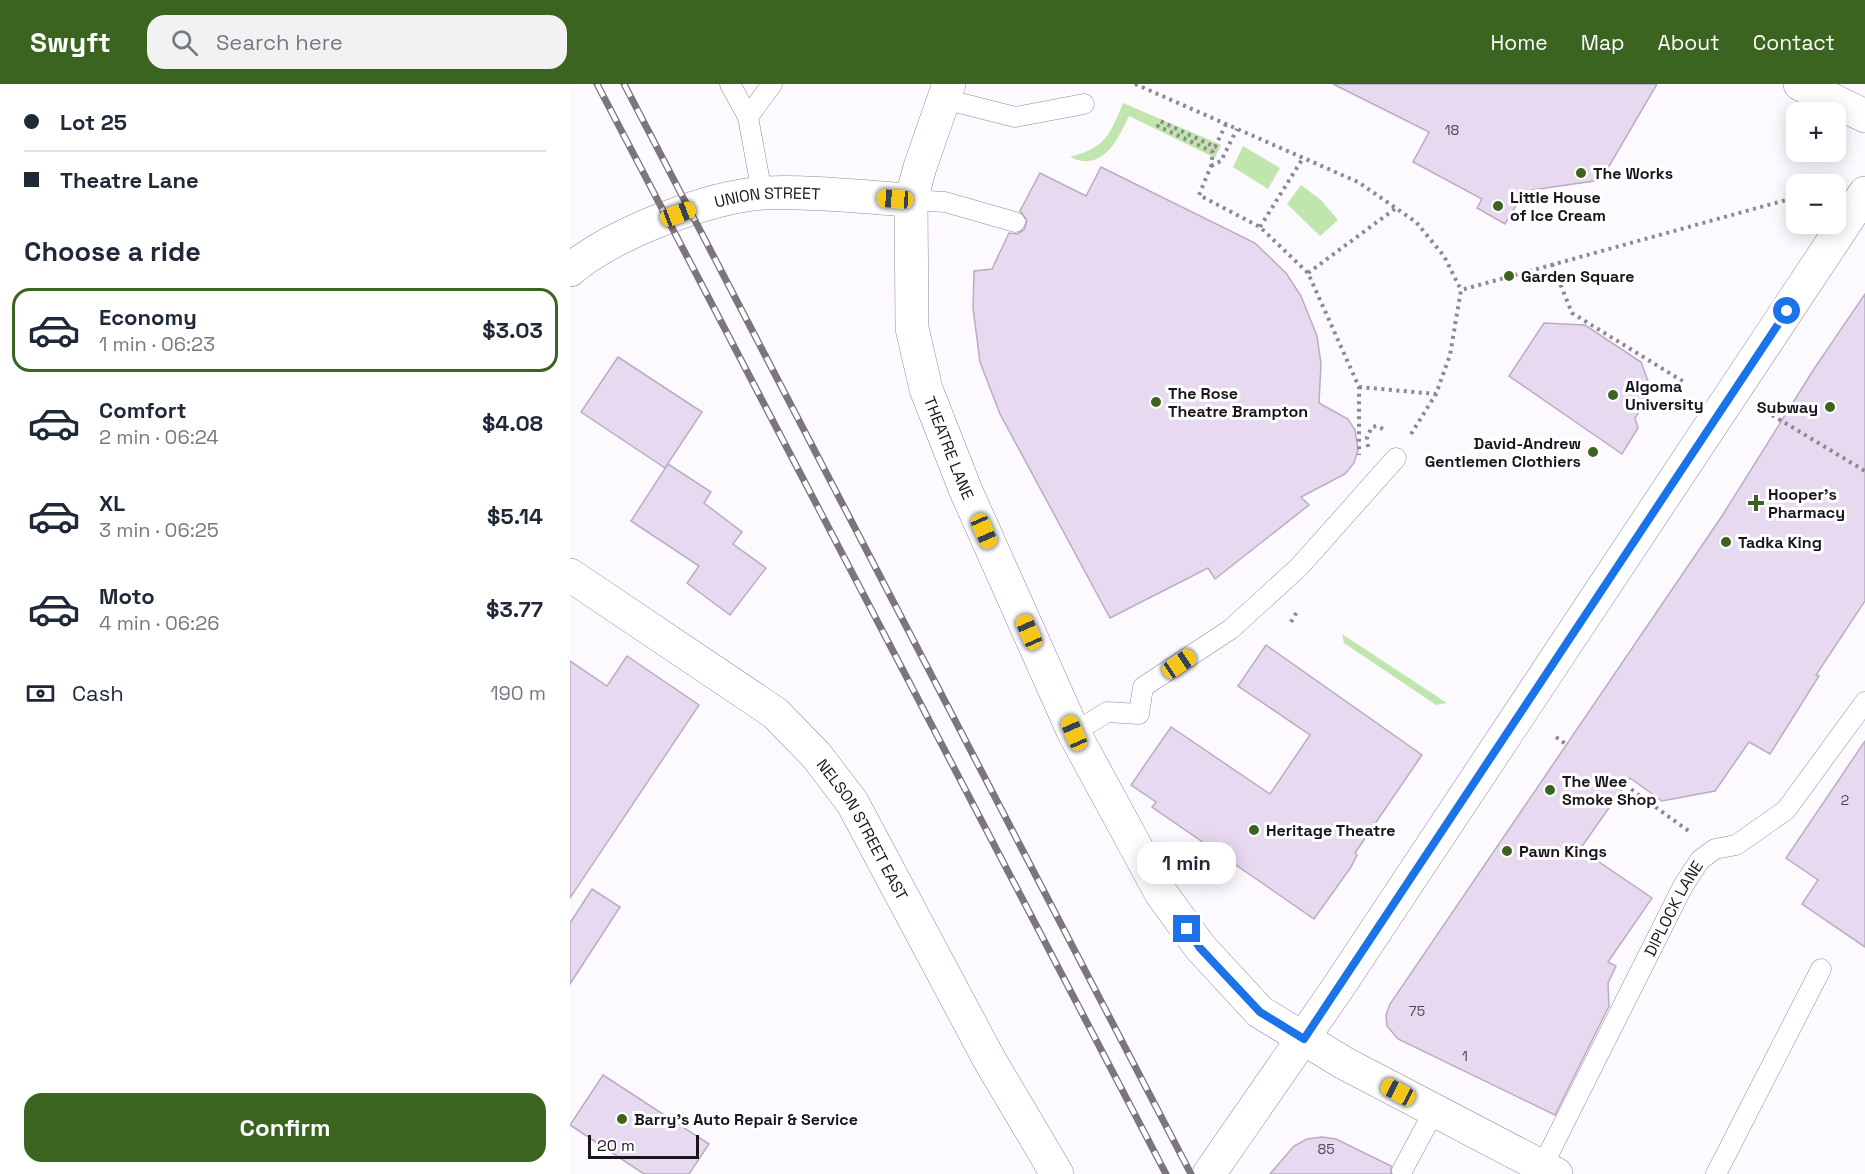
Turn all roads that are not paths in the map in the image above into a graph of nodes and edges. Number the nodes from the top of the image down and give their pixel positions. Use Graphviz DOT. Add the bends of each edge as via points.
graph roads {
  1 [pos="730,84"];
  2 [pos="772,84"];
  3 [pos="1800,84"];
  4 [pos="947,92"];
  5 [pos="1084,104"];
  6 [pos="1865,116"];
  7 [pos="748,117"];
  8 [pos="1865,192"];
  9 [pos="762,193"];
  10 [pos="911,201"];
  11 [pos="1015,222"];
  12 [pos="570,270"];
  13 [pos="1396,458"];
  14 [pos="570,575"];
  15 [pos="1865,702"];
  16 [pos="1074,733"];
  17 [pos="1821,969"];
  18 [pos="1304,1039"];
  19 [pos="1434,1111"];
  20 [pos="1549,1171"];
  21 [pos="1402,1172"];
  22 [pos="1057,1174"];
  23 [pos="1209,1174"];
  24 [pos="1716,1174"];
  1 -- 7 [label="lane"];
  2 -- 7 [label="lane"];
  3 -- 6 [label="street"];
  4 -- 5 [label="lane" via="1015,117"];
  4 -- 10 [label="street, THEATRE LANE"];
  7 -- 9 [label="lane"];
  8 -- 18 [label="street"];
  9 -- 10 [label="street, UNION STREET"];
  9 -- 12 [label="street, UNION STREET" via="694,208 646,226"];
  10 -- 11 [label="lane" via="945,202"];
  10 -- 16 [label="street, THEATRE LANE" via="912,328 926,389 966,491"];
  13 -- 16 [label="lane" via="1290,575 1231,629 1143,687 1139,714 1107,712"];
  14 -- 22 [label="street, NELSON STREET EAST" via="775,713 816,755 852,802 989,1059"];
  15 -- 20 [label="lane, DIPLOCK LANE" via="1786,810 1736,845 1715,849 1700,860 1683,886"];
  16 -- 18 [label="street, THEATRE LANE" via="1161,893 1200,948 1260,1012"];
  17 -- 24 [label="lane"];
  18 -- 19 [label="street, THEATRE LANE"];
  18 -- 23 [label="street"];
  19 -- 20 [label="street, THEATRE LANE"];
  19 -- 21 [label="lane"];
}
